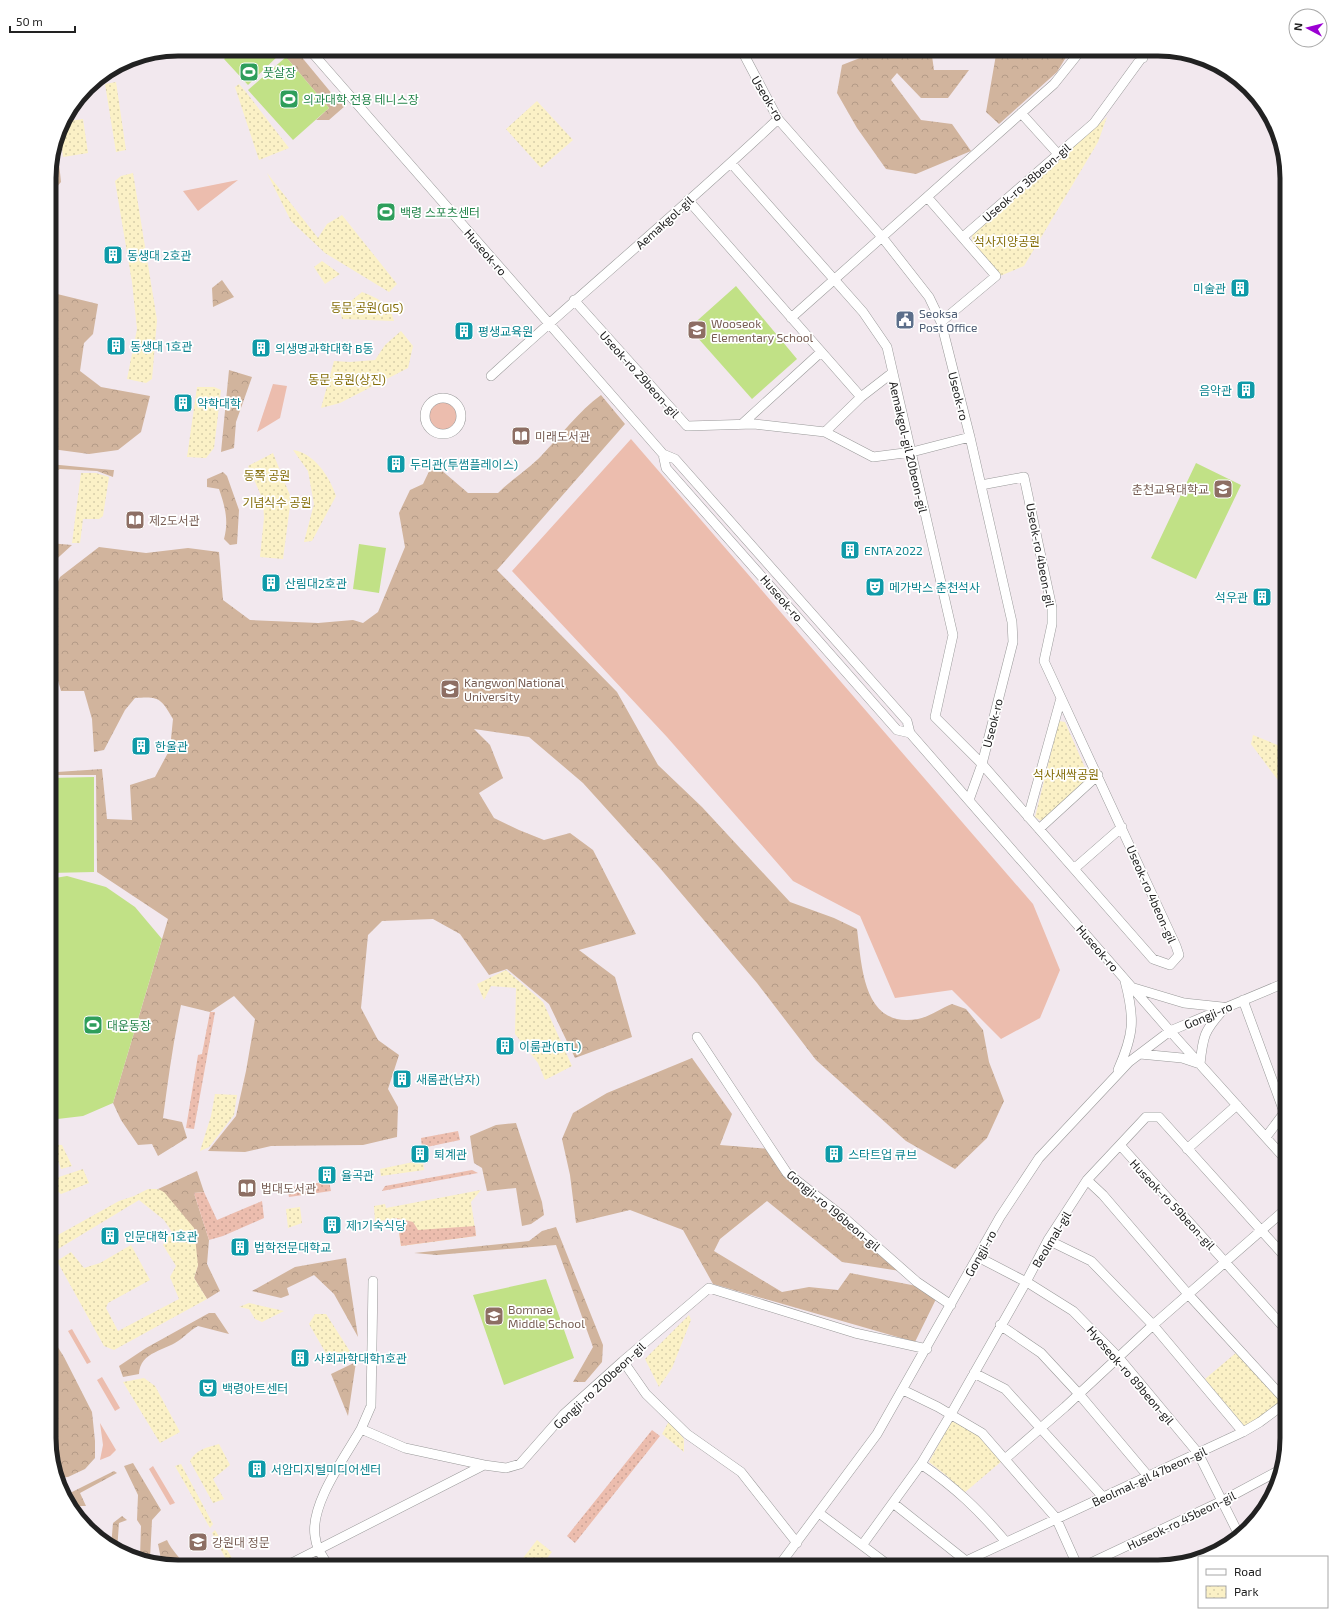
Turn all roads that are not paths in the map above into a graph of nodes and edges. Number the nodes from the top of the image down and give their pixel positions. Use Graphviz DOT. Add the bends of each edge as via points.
graph roads {
  1 [pos="315,56"];
  2 [pos="745,56"];
  3 [pos="1076,56"];
  4 [pos="1140,56"];
  5 [pos="1142,58"];
  6 [pos="1021,113"];
  7 [pos="778,119"];
  8 [pos="1058,154"];
  9 [pos="731,163"];
  10 [pos="928,198"];
  11 [pos="688,200"];
  12 [pos="882,237"];
  13 [pos="963,237"];
  14 [pos="834,279"];
  15 [pos="574,300"];
  16 [pos="791,318"];
  17 [pos="941,322"];
  18 [pos="548,324"];
  19 [pos="821,352"];
  20 [pos="892,373"];
  21 [pos="491,376"];
  22 [pos="861,397"];
  23 [pos="742,424"];
  24 [pos="428,427"];
  25 [pos="825,432"];
  26 [pos="970,437"];
  27 [pos="912,452"];
  28 [pos="663,454"];
  29 [pos="981,485"];
  30 [pos="1061,698"];
  31 [pos="910,733"];
  32 [pos="982,764"];
  33 [pos="1098,776"];
  34 [pos="969,800"];
  35 [pos="1028,817"];
  36 [pos="1122,827"];
  37 [pos="1039,829"];
  38 [pos="1075,868"];
  39 [pos="1124,977"];
  40 [pos="1280,985"];
  41 [pos="1133,988"];
  42 [pos="1243,1000"];
  43 [pos="1226,1007"];
  44 [pos="1170,1031"];
  45 [pos="697,1037"];
  46 [pos="1140,1054"];
  47 [pos="1200,1064"];
  48 [pos="1115,1076"];
  49 [pos="1280,1095"];
  50 [pos="1236,1105"];
  51 [pos="1280,1118"];
  52 [pos="1266,1137"];
  53 [pos="1120,1145"];
  54 [pos="1187,1149"];
  55 [pos="1280,1153"];
  56 [pos="1088,1180"];
  57 [pos="1280,1214"];
  58 [pos="1261,1231"];
  59 [pos="1048,1240"];
  60 [pos="1280,1251"];
  61 [pos="978,1257"];
  62 [pos="1227,1262"];
  63 [pos="373,1281"];
  64 [pos="1026,1282"];
  65 [pos="1188,1294"];
  66 [pos="951,1305"];
  67 [pos="1280,1323"];
  68 [pos="1000,1325"];
  69 [pos="1153,1325"];
  70 [pos="927,1348"];
  71 [pos="1119,1358"];
  72 [pos="623,1361"];
  73 [pos="974,1373"];
  74 [pos="903,1390"];
  75 [pos="1079,1394"];
  76 [pos="1280,1394"];
  77 [pos="1280,1407"];
  78 [pos="951,1414"];
  79 [pos="1041,1427"];
  80 [pos="360,1430"];
  81 [pos="1243,1432"];
  82 [pos="1198,1453"];
  83 [pos="1005,1459"];
  84 [pos="920,1464"];
  85 [pos="484,1465"];
  86 [pos="1275,1473"];
  87 [pos="1148,1476"];
  88 [pos="1103,1497"];
  89 [pos="1222,1501"];
  90 [pos="893,1503"];
  91 [pos="819,1513"];
  92 [pos="1056,1518"];
  93 [pos="1237,1531"];
  94 [pos="1006,1542"];
  95 [pos="797,1543"];
  96 [pos="862,1544"];
  97 [pos="318,1550"];
  98 [pos="298,1560"];
  99 [pos="324,1560"];
  100 [pos="784,1560"];
  101 [pos="882,1560"];
  102 [pos="965,1560"];
  103 [pos="968,1560"];
  104 [pos="1075,1560"];
  105 [pos="1097,1560"];
  1 -- 18 [label="street, Huseok-ro"];
  2 -- 7 [label="street, Useok-ro"];
  3 -- 6 [label="street" via="1054,84"];
  4 -- 5 [label="street"];
  5 -- 8 [label="street, Useok-ro 38beon-gil" via="1094,123"];
  6 -- 8 [label="street"];
  6 -- 10 [label="street"];
  7 -- 9 [label="street, Aemakgol-gil"];
  7 -- 12 [label="street, Useok-ro"];
  8 -- 13 [label="street, Useok-ro 38beon-gil"];
  9 -- 11 [label="street, Aemakgol-gil"];
  9 -- 14 [label="street, Aemakgol-gil 20beon-gil"];
  10 -- 12 [label="street"];
  10 -- 13 [label="street"];
  11 -- 15 [label="street, Aemakgol-gil"];
  11 -- 16 [label="street"];
  12 -- 14 [label="street"];
  12 -- 17 [label="street, Useok-ro" via="929,297"];
  13 -- 17 [label="street" via="996,276"];
  14 -- 16 [label="street"];
  14 -- 20 [label="street, Aemakgol-gil 20beon-gil" via="863,312 887,347"];
  15 -- 18 [label="street, Aemakgol-gil"];
  15 -- 23 [label="street, Useok-ro 29beon-gil" via="687,426"];
  16 -- 19 [label="street"];
  17 -- 26 [label="street, Useok-ro"];
  18 -- 21 [label="street, Aemakgol-gil"];
  18 -- 28 [label="street, Huseok-ro"];
  19 -- 22 [label="street"];
  19 -- 23 [label="street"];
  20 -- 22 [label="street"];
  20 -- 27 [label="street, Aemakgol-gil 20beon-gil"];
  22 -- 25 [label="street"];
  23 -- 25 [label="street, Useok-ro 29beon-gil"];
  24 -- 24 [label="street" via="439,434 451,433 462,418 459,405 450,398 435,399 425,414"];
  25 -- 27 [label="street, Useok-ro 29beon-gil" via="873,457"];
  26 -- 27 [label="street, Useok-ro 29beon-gil"];
  26 -- 29 [label="street, Useok-ro"];
  27 -- 32 [label="street, Aemakgol-gil 20beon-gil" via="953,635 935,717"];
  28 -- 31 [label="street, Huseok-ro" via="674,459 907,720"];
  28 -- 31 [label="street, Huseok-ro" via="666,468 897,730"];
  29 -- 30 [label="street, Useok-ro 4beon-gil" via="1024,477 1052,608 1052,624 1044,662"];
  29 -- 32 [label="street, Useok-ro" via="1012,622 1013,642"];
  30 -- 33 [label="street, Useok-ro 4beon-gil"];
  30 -- 35 [label="street"];
  31 -- 34 [label="street, Huseok-ro"];
  32 -- 34 [label="street, Useok-ro"];
  32 -- 35 [label="street, Useok-ro 4beon-gil"];
  33 -- 36 [label="street, Useok-ro 4beon-gil"];
  33 -- 37 [label="street"];
  34 -- 39 [label="street, Huseok-ro"];
  35 -- 37 [label="street, Useok-ro 4beon-gil"];
  36 -- 38 [label="street, Useok-ro 4beon-gil"];
  36 -- 38 [label="street, Useok-ro 4beon-gil" via="1176,946 1179,955 1170,966 1153,959"];
  37 -- 38 [label="street, Useok-ro 4beon-gil"];
  39 -- 41 [label="street, Huseok-ro"];
  39 -- 48 [label="street" via="1131,1004 1131,1038"];
  40 -- 42 [label="street, Gongji-ro"];
  41 -- 43 [label="street" via="1184,1003"];
  41 -- 44 [label="street, Huseok-ro"];
  42 -- 43 [label="street, Gongji-ro"];
  42 -- 49 [label="street, Gongji-ro"];
  43 -- 44 [label="street, Gongji-ro"];
  43 -- 47 [label="street" via="1208,1027 1202,1044"];
  44 -- 46 [label="street, Gongji-ro"];
  44 -- 47 [label="street, Huseok-ro"];
  45 -- 66 [label="street, Gongji-ro 196beon-gil" via="787,1173 841,1215 917,1282"];
  46 -- 47 [label="street" via="1182,1058"];
  46 -- 48 [label="street, Gongji-ro"];
  47 -- 50 [label="street, Huseok-ro"];
  48 -- 61 [label="street, Gongji-ro" via="1039,1158 1000,1217"];
  50 -- 52 [label="street, Huseok-ro"];
  50 -- 54 [label="street"];
  51 -- 52 [label="street"];
  52 -- 55 [label="street, Huseok-ro"];
  53 -- 54 [label="street, Beolmal-gil" via="1146,1117 1159,1117"];
  53 -- 56 [label="street, Beolmal-gil"];
  53 -- 62 [label="street, Huseok-ro 59beon-gil"];
  54 -- 58 [label="street, Beolmal-gil"];
  56 -- 59 [label="street, Beolmal-gil"];
  56 -- 65 [label="street"];
  57 -- 58 [label="street"];
  58 -- 60 [label="street, Beolmal-gil"];
  58 -- 62 [label="street"];
  59 -- 64 [label="street, Beolmal-gil"];
  59 -- 69 [label="street" via="1091,1261"];
  61 -- 64 [label="street, Hyoseok-ro 89beon-gil"];
  61 -- 66 [label="street, Gongji-ro"];
  62 -- 65 [label="street"];
  62 -- 67 [label="street, Huseok-ro 59beon-gil"];
  63 -- 80 [label="street" via="371,1406"];
  64 -- 68 [label="street, Beolmal-gil"];
  64 -- 71 [label="street, Hyoseok-ro 89beon-gil" via="1073,1311"];
  65 -- 69 [label="street"];
  65 -- 76 [label="street"];
  66 -- 70 [label="street, Gongji-ro"];
  68 -- 73 [label="street, Beolmal-gil"];
  68 -- 75 [label="street" via="1041,1353"];
  69 -- 71 [label="street"];
  69 -- 81 [label="street"];
  70 -- 72 [label="street, Gongji-ro 200beon-gil" via="855,1333 709,1288"];
  70 -- 74 [label="street, Gongji-ro"];
  71 -- 75 [label="street"];
  71 -- 82 [label="street, Hyoseok-ro 89beon-gil"];
  72 -- 85 [label="street, Gongji-ro 200beon-gil" via="564,1414 520,1464 506,1468"];
  72 -- 95 [label="street" via="646,1394 686,1434 741,1472"];
  73 -- 78 [label="street, Beolmal-gil"];
  73 -- 79 [label="street" via="1005,1389"];
  74 -- 78 [label="street"];
  74 -- 91 [label="street, Gongji-ro" via="877,1434"];
  75 -- 79 [label="street"];
  75 -- 87 [label="street"];
  77 -- 81 [label="street, Beolmal-gil 47beon-gil"];
  78 -- 83 [label="street" via="982,1433"];
  78 -- 84 [label="street, Beolmal-gil"];
  79 -- 83 [label="street"];
  79 -- 88 [label="street"];
  80 -- 85 [label="street, Gongji-ro 200beon-gil" via="405,1448"];
  80 -- 97 [label="street" via="320,1500 314,1524"];
  81 -- 82 [label="street, Beolmal-gil 47beon-gil"];
  82 -- 87 [label="street, Beolmal-gil 47beon-gil"];
  82 -- 89 [label="street, Hyoseok-ro 89beon-gil"];
  83 -- 92 [label="street"];
  84 -- 90 [label="street, Beolmal-gil"];
  84 -- 94 [label="street" via="953,1487 978,1510"];
  85 -- 97 [label="street"];
  86 -- 89 [label="street, Huseok-ro 45beon-gil"];
  87 -- 88 [label="street, Beolmal-gil 47beon-gil"];
  88 -- 92 [label="street, Beolmal-gil 47beon-gil"];
  89 -- 93 [label="street, Hyoseok-ro 89beon-gil"];
  89 -- 105 [label="street, Huseok-ro 45beon-gil"];
  90 -- 96 [label="street, Beolmal-gil"];
  90 -- 102 [label="street, Beolmal-gil 47beon-gil"];
  91 -- 95 [label="street, Gongji-ro"];
  91 -- 96 [label="street"];
  92 -- 94 [label="street, Beolmal-gil 47beon-gil"];
  92 -- 104 [label="street"];
  94 -- 103 [label="street, Beolmal-gil 47beon-gil"];
  95 -- 100 [label="street, Gongji-ro"];
  96 -- 101 [label="street"];
  97 -- 98 [label="street"];
  97 -- 99 [label="street"];
}
